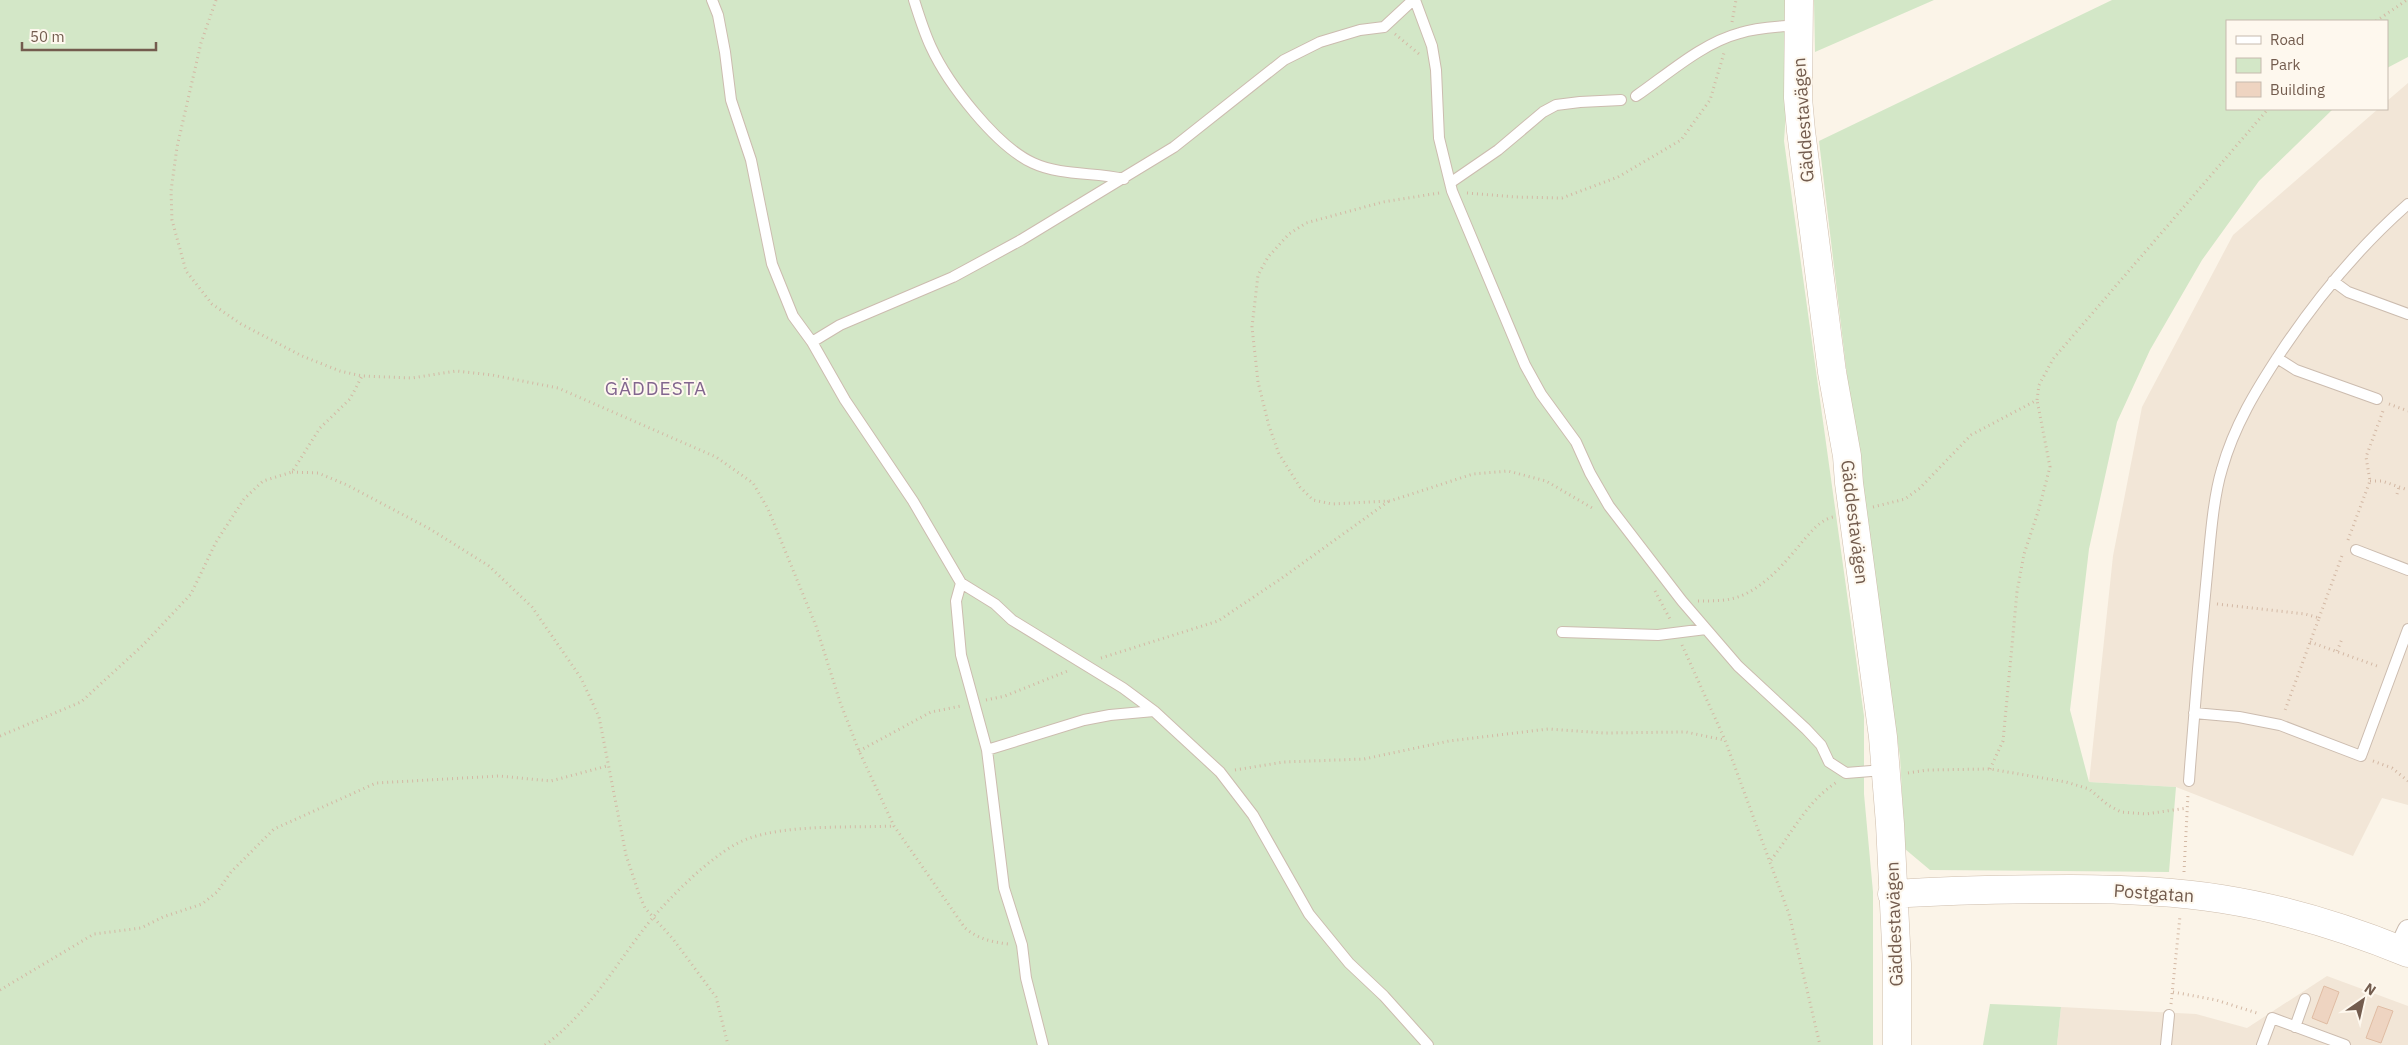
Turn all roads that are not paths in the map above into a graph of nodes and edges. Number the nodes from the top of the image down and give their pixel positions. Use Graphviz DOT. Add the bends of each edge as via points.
graph roads {
  1 [pos="712,0"];
  2 [pos="914,0"];
  3 [pos="1414,0"];
  4 [pos="1798,12"];
  5 [pos="1636,96"];
  6 [pos="1621,100"];
  7 [pos="1124,179"];
  8 [pos="1451,187"];
  9 [pos="2408,204"];
  10 [pos="2333,281"];
  11 [pos="2408,314"];
  12 [pos="812,342"];
  13 [pos="2277,358"];
  14 [pos="2377,399"];
  15 [pos="2356,550"];
  16 [pos="2408,570"];
  17 [pos="961,583"];
  18 [pos="1706,628"];
  19 [pos="2408,629"];
  20 [pos="1562,632"];
  21 [pos="1154,711"];
  22 [pos="2194,713"];
  23 [pos="987,750"];
  24 [pos="1885,770"];
  25 [pos="2189,780"];
  26 [pos="1892,894"];
  27 [pos="2405,944"];
  28 [pos="2305,1000"];
  29 [pos="2169,1015"];
  30 [pos="2295,1027"];
  31 [pos="1043,1045"];
  32 [pos="1428,1045"];
  33 [pos="1897,1045"];
  34 [pos="2166,1045"];
  35 [pos="2262,1045"];
  36 [pos="2345,1045"];
  1 -- 12 [label="lane" via="718,15 731,100 751,160 772,264 793,316"];
  2 -- 7 [label="lane" via="931,48 982,123 1033,163 1063,171"];
  3 -- 7 [label="lane" via="1384,27 1360,30 1320,42 1284,60 1174,147"];
  3 -- 8 [label="lane" via="1432,46 1439,138"];
  4 -- 5 [label="lane" via="1740,32 1701,51"];
  4 -- 24 [label="street, Gäddestavägen" via="1800,131 1832,372 1847,456"];
  6 -- 8 [label="lane" via="1556,105"];
  7 -- 12 [label="lane" via="953,277 840,325"];
  8 -- 18 [label="lane" via="1525,365 1541,394 1576,442 1609,506"];
  9 -- 10 [label="lane"];
  10 -- 11 [label="lane" via="2348,292"];
  10 -- 13 [label="lane"];
  12 -- 17 [label="lane"];
  13 -- 14 [label="lane" via="2296,370"];
  13 -- 22 [label="lane" via="2241,417 2221,472"];
  15 -- 16 [label="lane"];
  17 -- 21 [label="lane" via="995,604 1012,620"];
  17 -- 23 [label="lane" via="956,601 961,656"];
  18 -- 20 [label="lane" via="1658,634"];
  18 -- 24 [label="lane" via="1738,666 1821,745 1829,762 1846,773"];
  19 -- 22 [label="lane" via="2361,756 2280,725"];
  21 -- 23 [label="lane" via="1110,714 1084,720"];
  21 -- 32 [label="lane" via="1220,772 1253,815 1309,914 1359,974 1384,996"];
  22 -- 25 [label="lane"];
  23 -- 31 [label="lane" via="1004,888 1022,945 1026,978"];
  24 -- 26 [label="street, Gäddestavägen"];
  26 -- 27 [label="street, Postgatan" via="2026,889 2170,892 2224,899"];
  26 -- 33 [label="street, Gäddestavägen" via="1897,964"];
  28 -- 30 [label="lane"];
  29 -- 34 [label="lane"];
  30 -- 35 [label="lane" via="2272,1018"];
  30 -- 36 [label="lane"];
}
